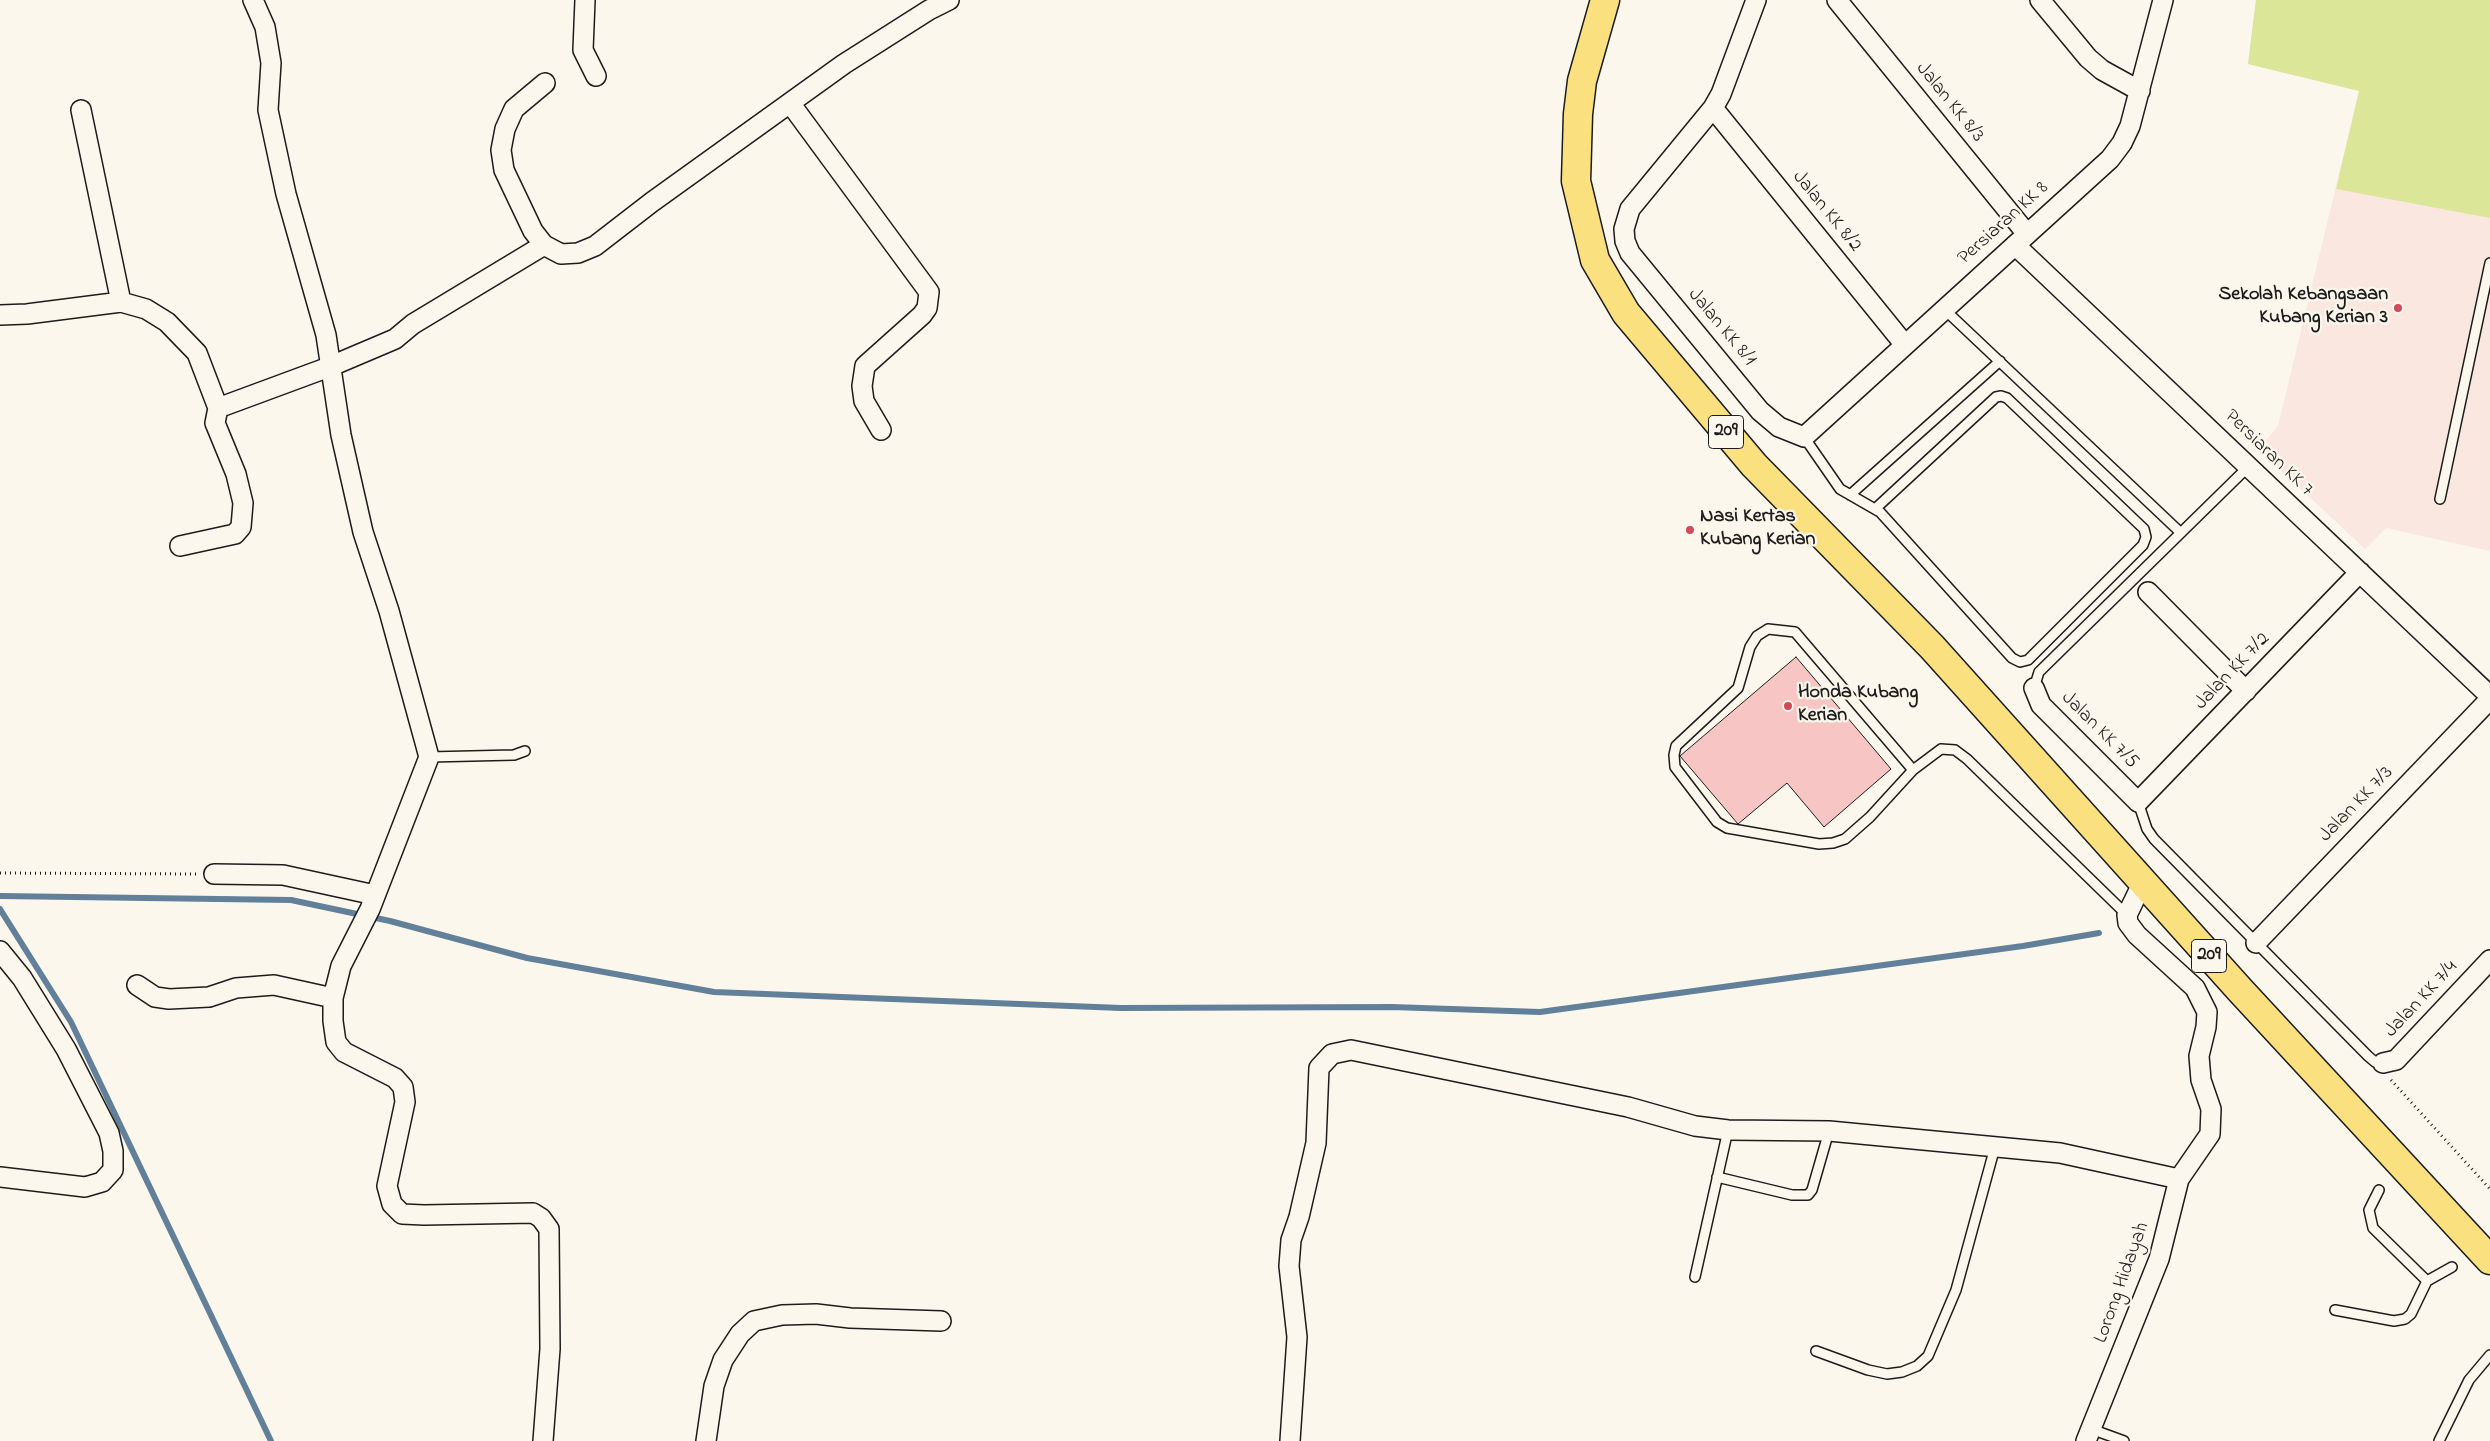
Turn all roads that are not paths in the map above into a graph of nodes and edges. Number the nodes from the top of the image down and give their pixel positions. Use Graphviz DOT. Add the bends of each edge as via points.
graph roads {
  1 [pos="253,0"];
  2 [pos="585,0"];
  3 [pos="949,0"];
  4 [pos="1605,0"];
  5 [pos="1756,0"];
  6 [pos="1836,0"];
  7 [pos="2040,0"];
  8 [pos="2163,0"];
  9 [pos="596,76"];
  10 [pos="545,83"];
  11 [pos="2140,91"];
  12 [pos="790,103"];
  13 [pos="1712,108"];
  14 [pos="81,110"];
  15 [pos="2021,239"];
  16 [pos="544,245"];
  17 [pos="2490,263"];
  18 [pos="121,302"];
  19 [pos="1944,309"];
  20 [pos="0,315"];
  21 [pos="1905,345"];
  22 [pos="2000,361"];
  23 [pos="329,367"];
  24 [pos="218,408"];
  25 [pos="880,430"];
  26 [pos="1804,437"];
  27 [pos="2248,467"];
  28 [pos="1850,495"];
  29 [pos="2440,499"];
  30 [pos="1875,509"];
  31 [pos="2181,533"];
  32 [pos="180,546"];
  33 [pos="2360,572"];
  34 [pos="2148,592"];
  35 [pos="2034,688"];
  36 [pos="2246,691"];
  37 [pos="2490,697"];
  38 [pos="525,751"];
  39 [pos="429,756"];
  40 [pos="1913,770"];
  41 [pos="2138,802"];
  42 [pos="214,874"];
  43 [pos="2143,882"];
  44 [pos="373,902"];
  45 [pos="2127,915"];
  46 [pos="2256,943"];
  47 [pos="0,951"];
  48 [pos="2490,960"];
  49 [pos="137,985"];
  50 [pos="333,998"];
  51 [pos="2383,1064"];
  52 [pos="1728,1130"];
  53 [pos="1829,1131"];
  54 [pos="1995,1147"];
  55 [pos="1717,1177"];
  56 [pos="0,1178"];
  57 [pos="2179,1178"];
  58 [pos="2379,1190"];
  59 [pos="2490,1260"];
  60 [pos="2452,1267"];
  61 [pos="1695,1277"];
  62 [pos="2427,1281"];
  63 [pos="2335,1310"];
  64 [pos="941,1321"];
  65 [pos="1816,1351"];
  66 [pos="2490,1355"];
  67 [pos="2089,1435"];
  68 [pos="543,1441"];
  69 [pos="706,1441"];
  70 [pos="1290,1441"];
  71 [pos="2124,1441"];
  72 [pos="2439,1441"];
  1 -- 23 [label="street" via="265,27 271,63 268,110 286,194 326,336"];
  2 -- 9 [label="street" via="583,50"];
  3 -- 12 [label="street" via="844,64"];
  4 -- 43 [label="main road, 209" via="1582,81 1576,181 1595,260 1626,314 1754,465 1932,648"];
  5 -- 13 [label="street" via="1727,80"];
  6 -- 15 [label="street, Jalan KK 8/3"];
  7 -- 11 [label="street" via="2088,58 2102,70"];
  8 -- 11 [label="street, Persiaran KK 8"];
  10 -- 16 [label="street" via="514,109 505,129 501,150 504,170 533,231"];
  11 -- 15 [label="street, Persiaran KK 8" via="2130,126 2110,159"];
  12 -- 16 [label="street" via="595,246 578,253 561,254"];
  12 -- 25 [label="street" via="929,292 927,308 922,315 864,366 864,401"];
  13 -- 21 [label="street, Jalan KK 8/2"];
  13 -- 26 [label="street, Jalan KK 8/1" via="1630,209 1624,229 1625,241 1630,253 1760,411 1779,427"];
  14 -- 18 [label="street"];
  15 -- 19 [label="street, Persiaran KK 8"];
  15 -- 27 [label="street, Persiaran KK 7"];
  16 -- 23 [label="street" via="413,324 395,339"];
  17 -- 29 [label="lane"];
  18 -- 20 [label="street"];
  18 -- 24 [label="street" via="146,309 167,322 196,353"];
  19 -- 21 [label="street, Persiaran KK 8"];
  19 -- 22 [label="lane"];
  21 -- 26 [label="street, Persiaran KK 8"];
  22 -- 28 [label="lane"];
  22 -- 31 [label="lane"];
  23 -- 24 [label="street"];
  23 -- 39 [label="street" via="363,532 389,611"];
  24 -- 32 [label="street" via="215,422 236,474 243,503 241,527 235,534"];
  26 -- 28 [label="lane" via="1840,489"];
  27 -- 31 [label="lane"];
  27 -- 33 [label="street, Persiaran KK 7"];
  28 -- 30 [label="lane"];
  30 -- 30 [label="lane" via="2012,658 2020,662 2028,660 2146,537 2144,529 2007,398 2001,396 1996,397"];
  31 -- 35 [label="lane" via="2039,672"];
  33 -- 36 [label="street, Jalan KK 7/2"];
  33 -- 37 [label="street, Persiaran KK 7"];
  34 -- 36 [label="street"];
  35 -- 41 [label="street, Jalan KK 7/5" via="2041,705"];
  36 -- 41 [label="street, Jalan KK 7/2"];
  37 -- 46 [label="street, Jalan KK 7/3"];
  38 -- 39 [label="lane" via="514,755"];
  39 -- 44 [label="street"];
  40 -- 40 [label="lane" via="1795,632 1781,629 1768,630 1758,636 1750,647 1738,688 1676,746 1674,755 1675,767 1717,822 1727,828 1819,844 1845,839"];
  40 -- 45 [label="lane" via="1941,749 1955,750"];
  41 -- 46 [label="lane" via="2154,839"];
  42 -- 44 [label="street" via="283,875"];
  43 -- 45 [label="street"];
  43 -- 59 [label="main road, 209"];
  44 -- 50 [label="street" via="341,966"];
  45 -- 57 [label="street, Lorong Hidayah" via="2128,923 2137,935 2195,988 2207,1012 2198,1056 2201,1080 2211,1110 2210,1134"];
  46 -- 51 [label="lane" via="2368,1056"];
  47 -- 56 [label="street" via="22,978 66,1049 109,1133 113,1151 113,1170 102,1182 85,1187"];
  48 -- 51 [label="street, Jalan KK 7/4" via="2396,1060"];
  49 -- 50 [label="street" via="155,997 169,999 209,997 236,988 274,985"];
  50 -- 68 [label="street" via="336,1042 344,1052 395,1078 403,1087 406,1102 387,1186 392,1204 402,1214 533,1213 549,1229 550,1349"];
  52 -- 53 [label="street"];
  52 -- 55 [label="lane"];
  52 -- 70 [label="street" via="1695,1126 1628,1107 1351,1050 1332,1054 1319,1068 1316,1143 1291,1240 1289,1266 1297,1337"];
  53 -- 54 [label="street"];
  53 -- 55 [label="lane" via="1808,1195 1792,1195"];
  54 -- 57 [label="street" via="2060,1153"];
  54 -- 65 [label="lane" via="1956,1290 1928,1356 1917,1366 1886,1374"];
  55 -- 61 [label="lane"];
  57 -- 67 [label="street, Lorong Hidayah" via="2159,1259"];
  58 -- 62 [label="lane" via="2369,1210 2373,1228"];
  60 -- 62 [label="lane"];
  62 -- 63 [label="lane" via="2411,1314 2405,1319 2394,1321"];
  64 -- 69 [label="street" via="816,1314 782,1315 754,1321 740,1334 723,1360 714,1386"];
  66 -- 72 [label="lane" via="2469,1380"];
  67 -- 71 [label="lane"];
}
